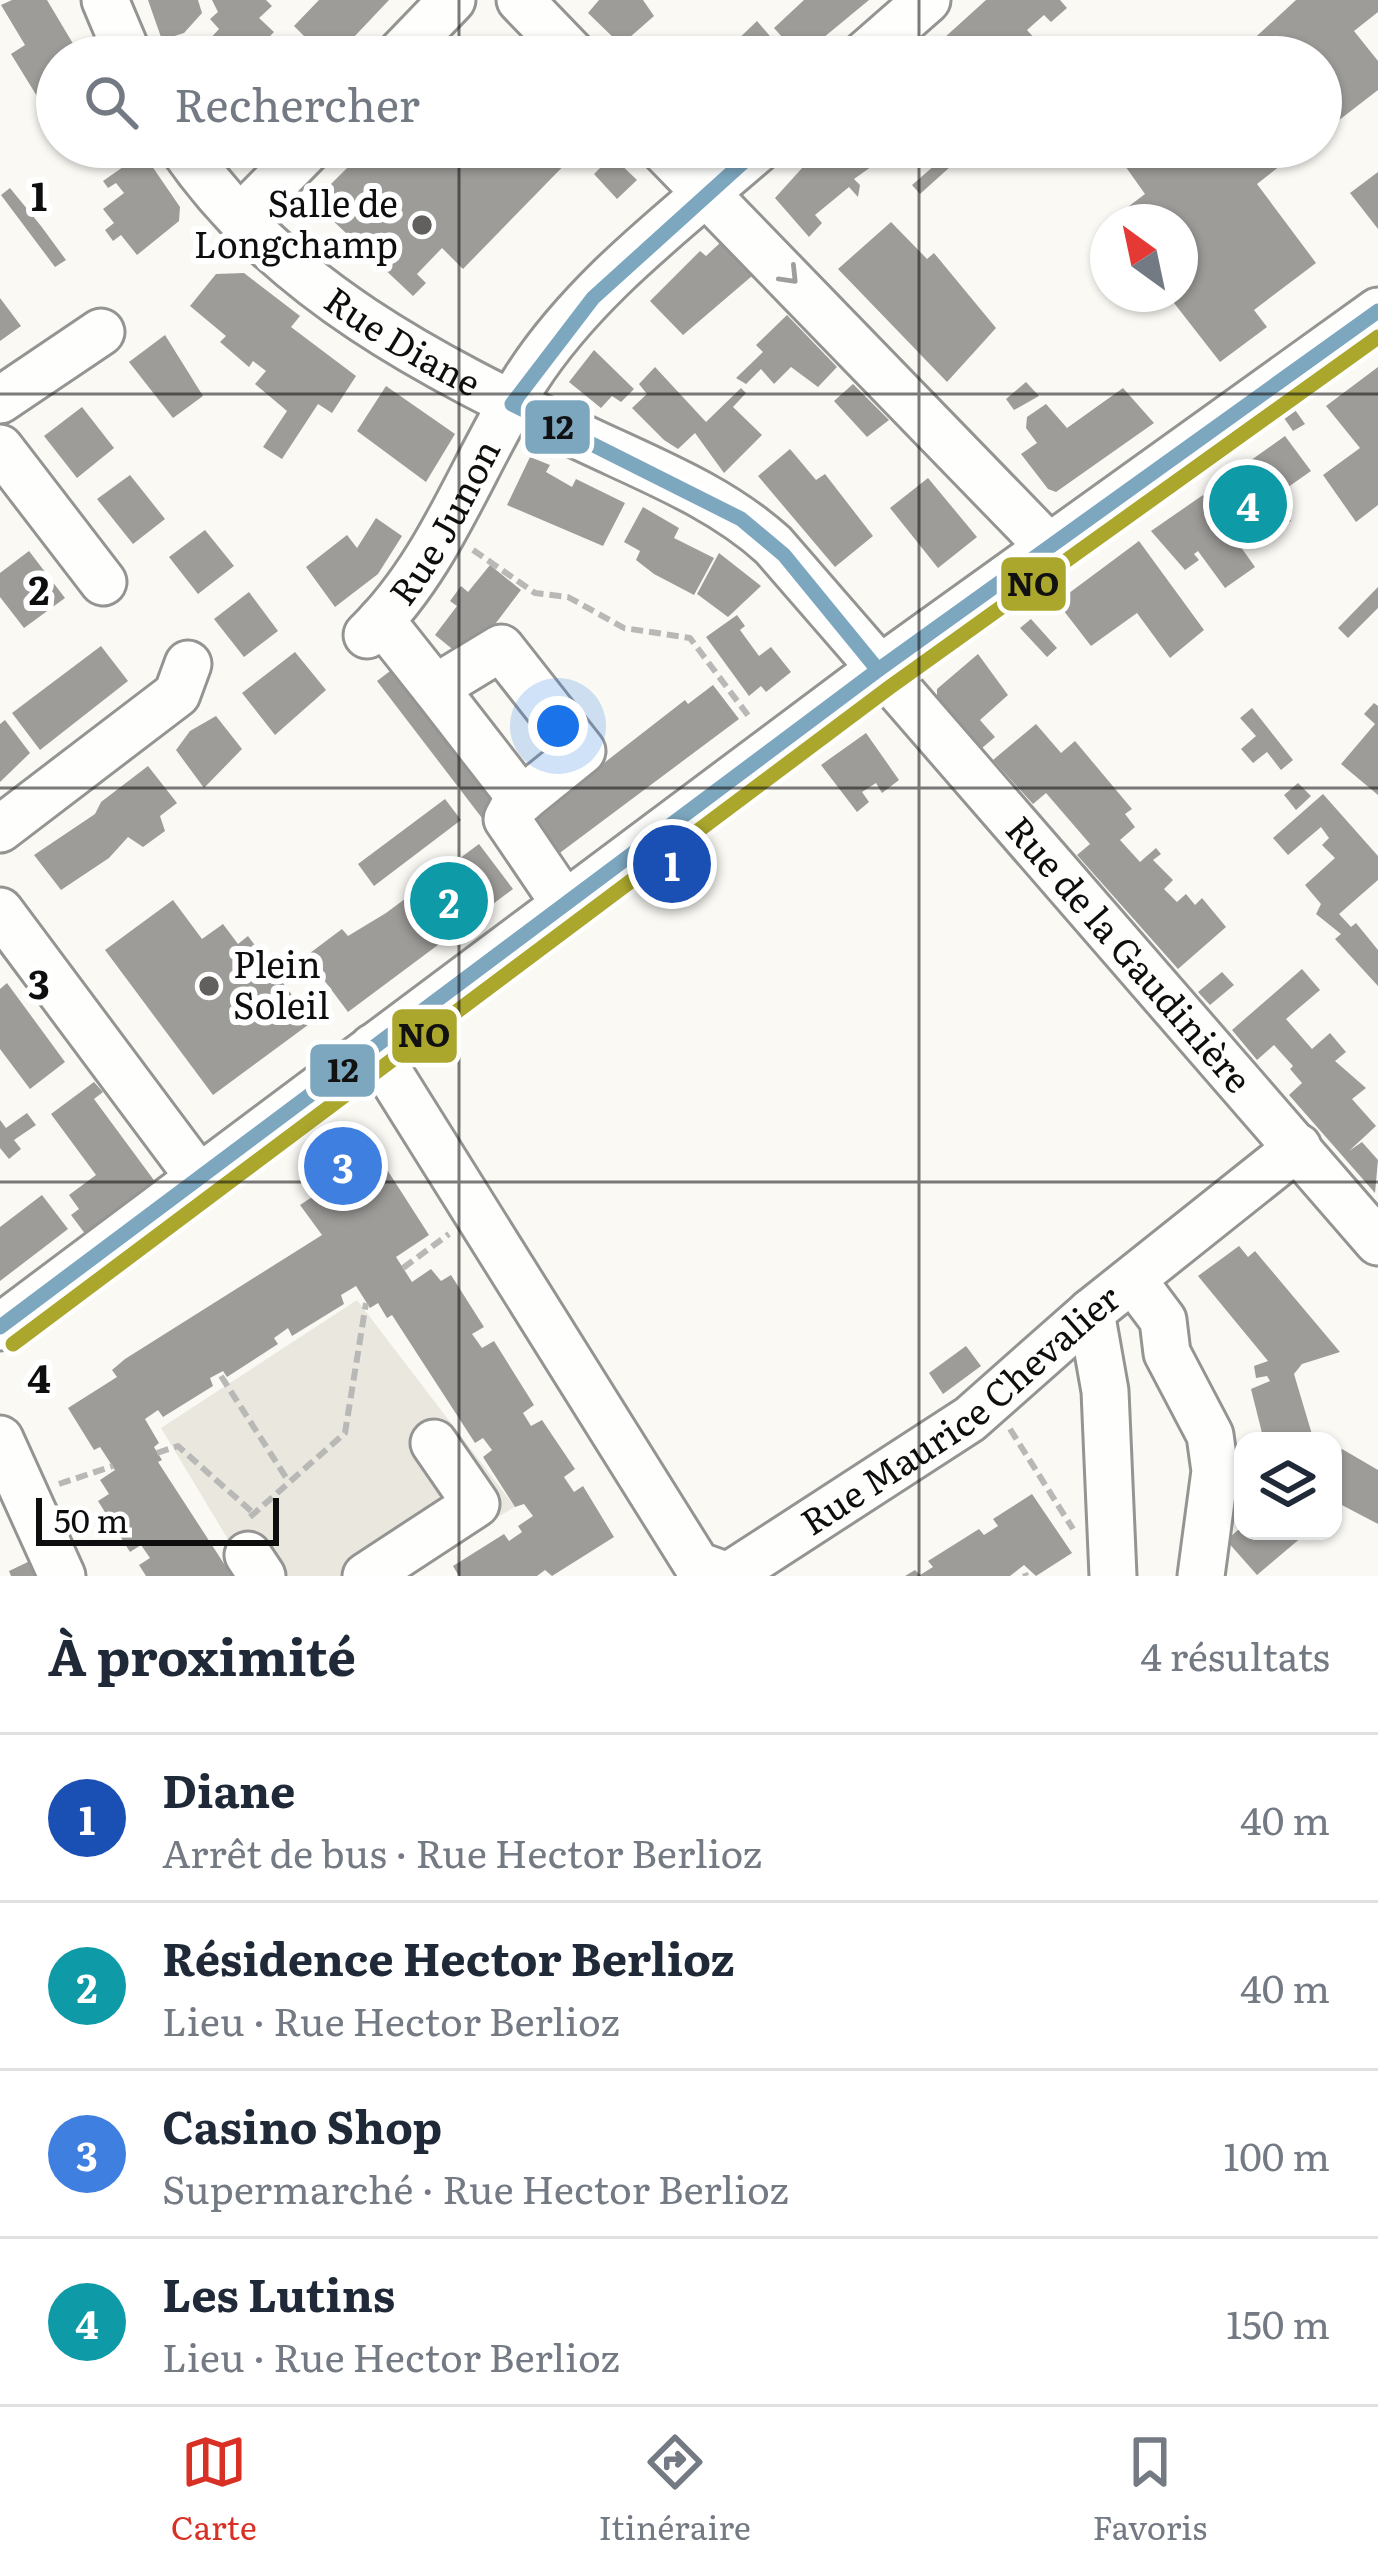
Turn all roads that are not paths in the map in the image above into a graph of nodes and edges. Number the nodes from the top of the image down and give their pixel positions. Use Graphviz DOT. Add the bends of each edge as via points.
graph roads {
  1 [pos="105,0"];
  2 [pos="452,0"];
  3 [pos="520,0"];
  4 [pos="927,0"];
  5 [pos="120,36"];
  6 [pos="417,36"];
  7 [pos="554,36"];
  8 [pos="886,36"];
  9 [pos="199,168"];
  10 [pos="289,168"];
  11 [pos="682,168"];
  12 [pos="736,168"];
  13 [pos="707,193"];
  14 [pos="240,218"];
  15 [pos="1378,311"];
  16 [pos="100,332"];
  17 [pos="0,400"];
  18 [pos="512,404"];
  19 [pos="0,448"];
  20 [pos="1052,550"];
  21 [pos="103,582"];
  22 [pos="188,664"];
  23 [pos="878,670"];
  24 [pos="435,688"];
  25 [pos="522,800"];
  26 [pos="0,830"];
  27 [pos="566,905"];
  28 [pos="4,925"];
  29 [pos="373,1048"];
  30 [pos="1298,1147"];
  31 [pos="200,1179"];
  32 [pos="1375,1230"];
  33 [pos="1132,1280"];
  34 [pos="1091,1312"];
  35 [pos="0,1327"];
  36 [pos="0,1439"];
  37 [pos="434,1443"];
  38 [pos="689,1570"];
  39 [pos="62,1576"];
  40 [pos="366,1576"];
  41 [pos="1113,1576"];
  42 [pos="1201,1576"];
  1 -- 5 [label="street"];
  2 -- 6 [label="street"];
  3 -- 7 [label="street"];
  4 -- 8 [label="street"];
  9 -- 14 [label="street, Rue Diane"];
  10 -- 14 [label="street"];
  11 -- 13 [label="street"];
  12 -- 13 [label="street, Rue Junon"];
  13 -- 18 [label="street, Rue Junon" via="600,290"];
  13 -- 20 [label="street, one-way"];
  14 -- 18 [label="street, Rue Diane" via="351,313"];
  15 -- 20 [label="street"];
  16 -- 17 [label="street"];
  18 -- 23 [label="street, Rue Diane" via="741,519 784,556"];
  18 -- 24 [label="street, Rue Junon" via="443,534 374,627"];
  19 -- 21 [label="street"];
  20 -- 23 [label="street"];
  22 -- 26 [label="street" via="176,694"];
  23 -- 27 [label="street"];
  23 -- 30 [label="street, Rue de la Gaudinière"];
  24 -- 25 [label="street"];
  24 -- 25 [label="street" via="501,648 582,751"];
  25 -- 27 [label="street" via="508,825"];
  27 -- 29 [label="street"];
  28 -- 31 [label="street"];
  29 -- 31 [label="street"];
  29 -- 38 [label="street, Rue Maurice Chevalier"];
  30 -- 32 [label="street, Rue de la Gaudinière"];
  30 -- 33 [label="street, Rue Maurice Chevalier"];
  31 -- 35 [label="street"];
  33 -- 34 [label="street, Rue Maurice Chevalier"];
  33 -- 42 [label="street" via="1163,1320 1167,1353 1210,1435 1215,1471"];
  34 -- 38 [label="street, Rue Maurice Chevalier" via="992,1400 728,1576"];
  34 -- 41 [label="street" via="1105,1391"];
  36 -- 39 [label="street"];
  37 -- 40 [label="street" via="476,1504"];
}
